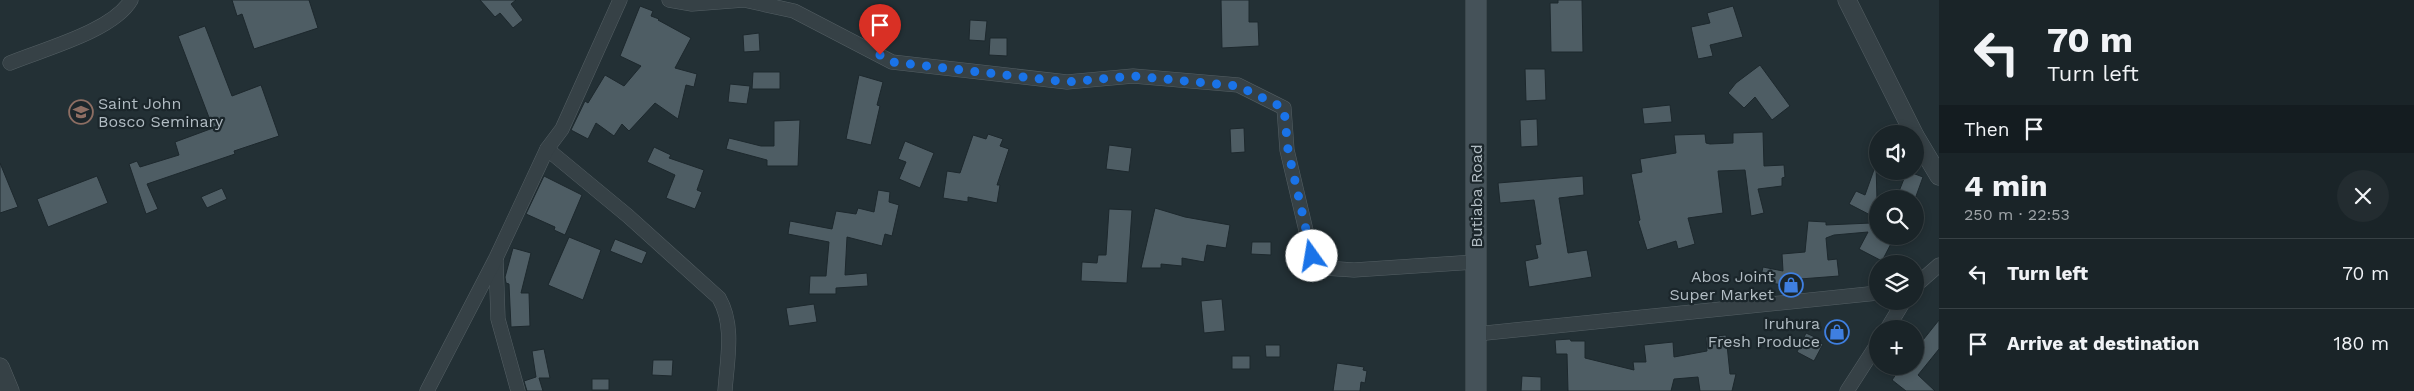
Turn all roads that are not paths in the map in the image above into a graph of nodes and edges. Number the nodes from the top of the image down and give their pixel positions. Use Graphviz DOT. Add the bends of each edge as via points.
graph roads {
  1 [pos="131,0"];
  2 [pos="620,0"];
  3 [pos="669,0"];
  4 [pos="1476,0"];
  5 [pos="1847,0"];
  6 [pos="10,63"];
  7 [pos="1910,125"];
  8 [pos="547,149"];
  9 [pos="1924,150"];
  10 [pos="1939,176"];
  11 [pos="496,258"];
  12 [pos="1476,262"];
  13 [pos="1939,265"];
  14 [pos="1924,278"];
  15 [pos="1869,294"];
  16 [pos="1476,334"];
  17 [pos="1869,357"];
  18 [pos="0,367"];
  19 [pos="10,391"];
  20 [pos="427,391"];
  21 [pos="518,391"];
  22 [pos="725,391"];
  23 [pos="1476,391"];
  24 [pos="1848,391"];
  1 -- 6 [label="street" via="126,10 108,24"];
  2 -- 8 [label="street" via="562,129"];
  3 -- 12 [label="street" via="692,4 744,0 794,11 892,62 1067,82 1133,76 1238,86 1284,108 1288,150 1312,256 1324,268 1354,270"];
  4 -- 12 [label="main road, Butiaba Road"];
  5 -- 7 [label="street"];
  8 -- 11 [label="street"];
  8 -- 22 [label="street" via="719,298 726,311 729,328"];
  9 -- 10 [label="street"];
  11 -- 20 [label="street"];
  11 -- 21 [label="street" via="498,319"];
  12 -- 16 [label="main road, Butiaba Road"];
  13 -- 14 [label="street"];
  15 -- 16 [label="street"];
  16 -- 23 [label="main road, Butiaba Road"];
  17 -- 24 [label="street"];
  18 -- 19 [label="street"];
}
